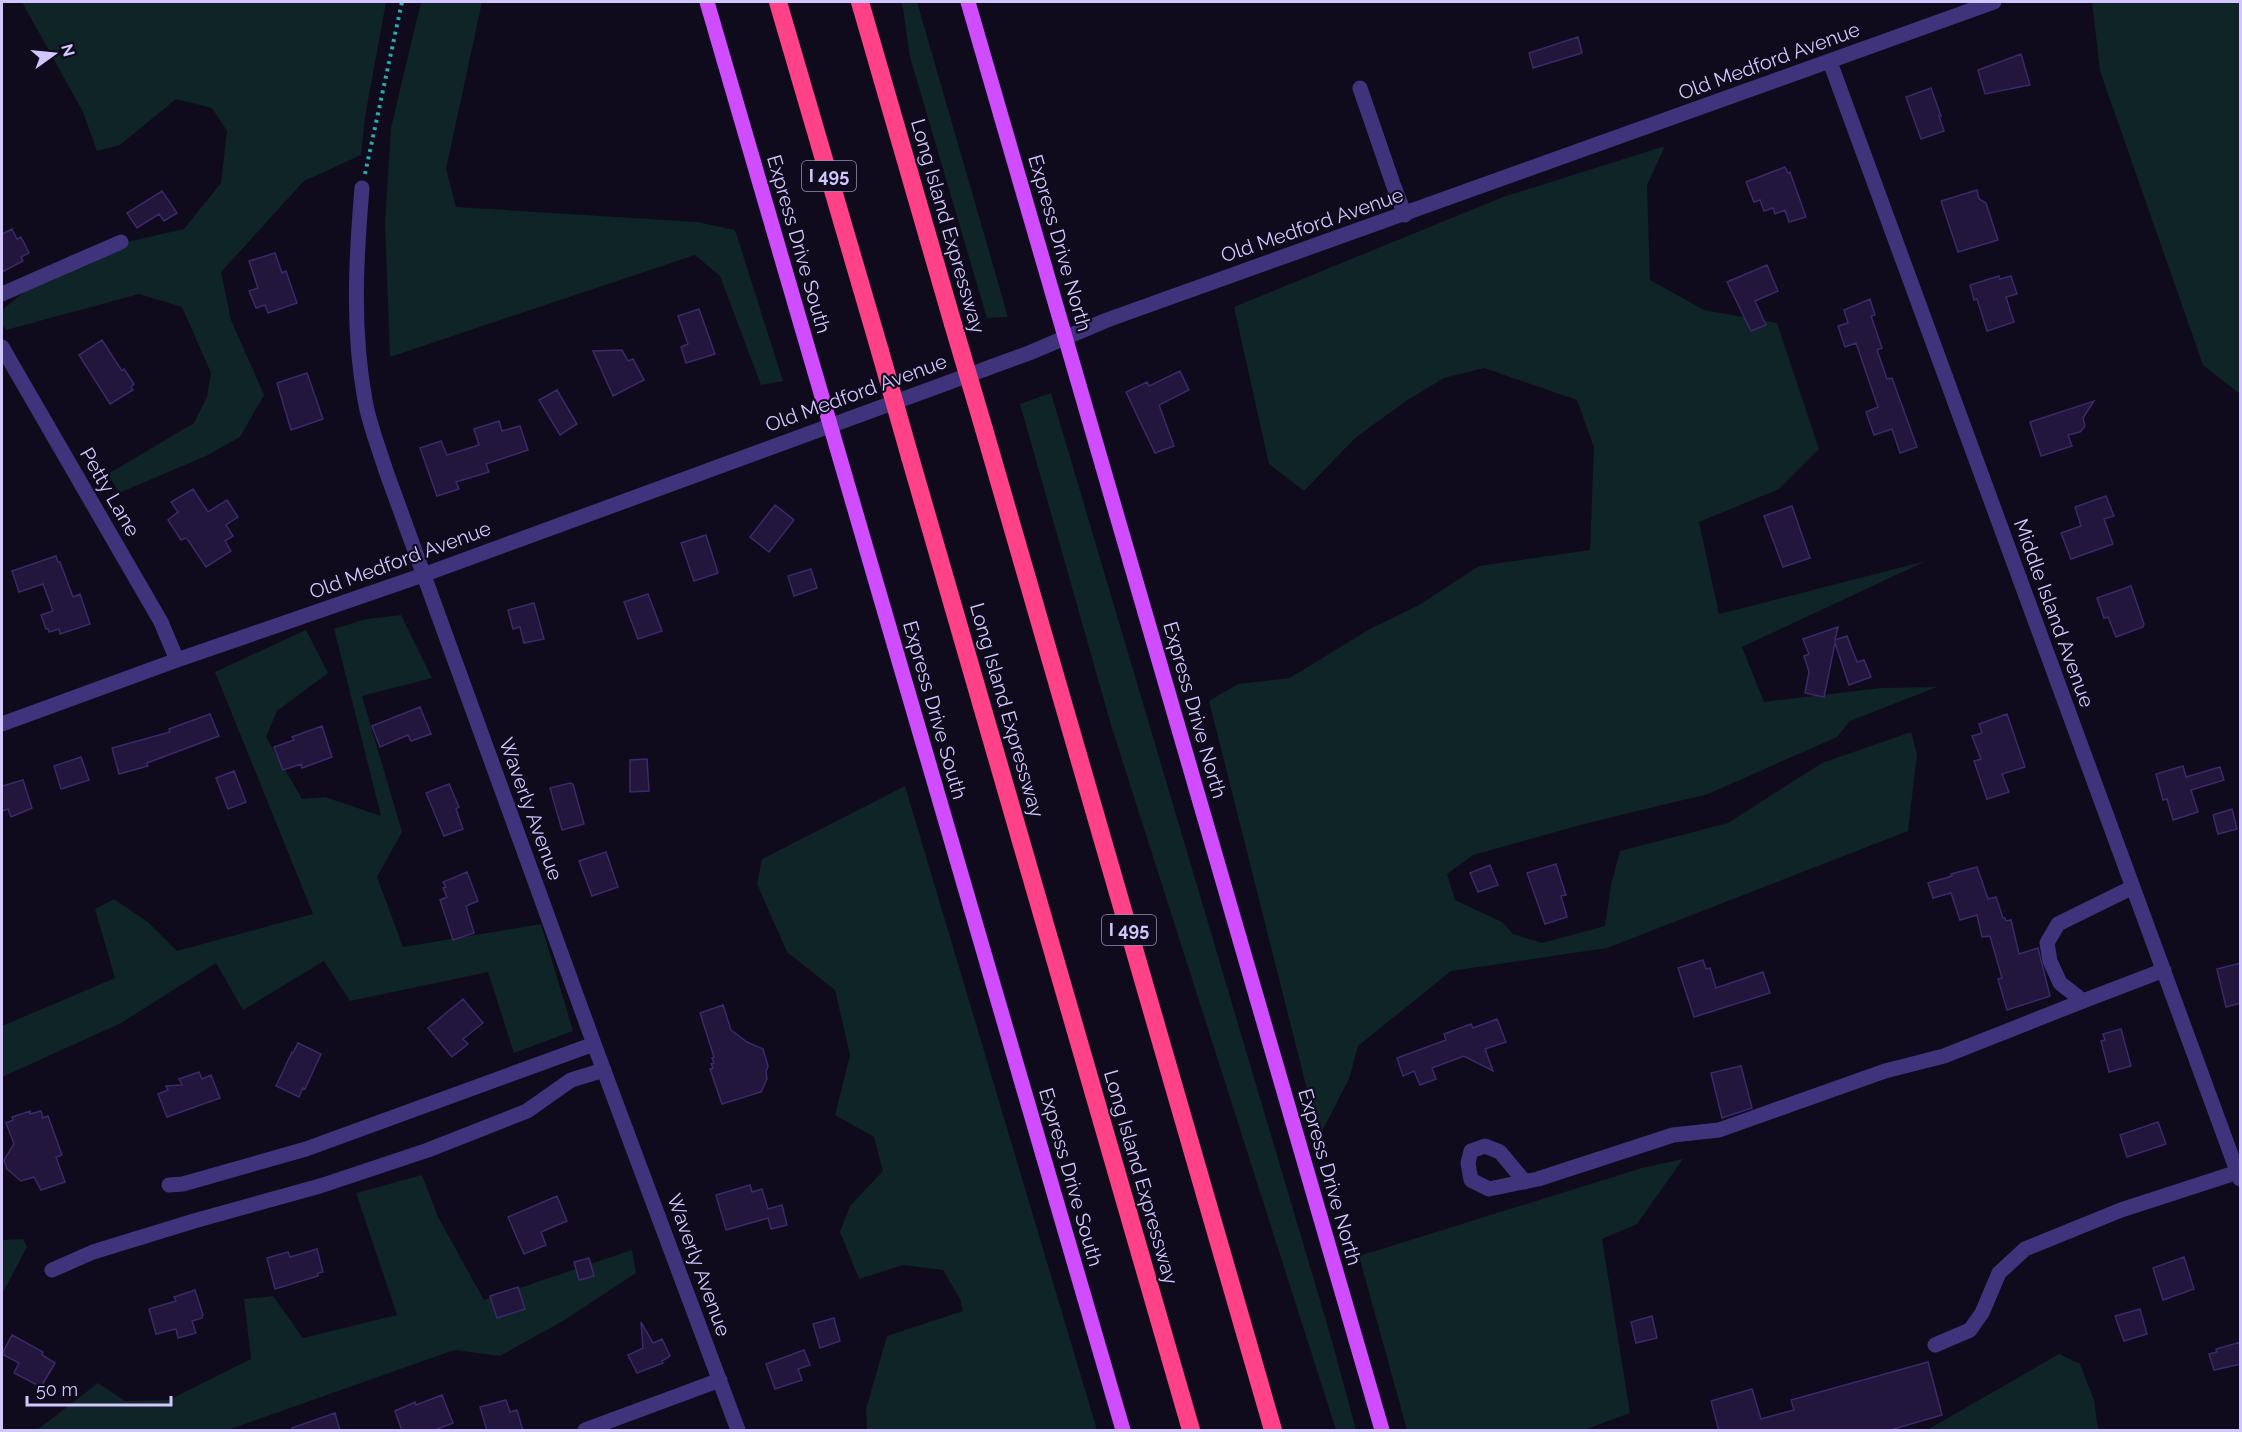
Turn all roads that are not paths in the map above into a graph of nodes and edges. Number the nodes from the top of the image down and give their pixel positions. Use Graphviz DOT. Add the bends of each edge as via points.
graph roads {
  1 [pos="707,2"];
  2 [pos="778,2"];
  3 [pos="860,2"];
  4 [pos="968,2"];
  5 [pos="1994,2"];
  6 [pos="1830,62"];
  7 [pos="1360,88"];
  8 [pos="362,188"];
  9 [pos="1405,215"];
  10 [pos="121,242"];
  11 [pos="2,294"];
  12 [pos="1065,338"];
  13 [pos="2,347"];
  14 [pos="830,425"];
  15 [pos="423,575"];
  16 [pos="177,660"];
  17 [pos="2,724"];
  18 [pos="2133,887"];
  19 [pos="2164,970"];
  20 [pos="2083,1001"];
  21 [pos="594,1044"];
  22 [pos="604,1070"];
  23 [pos="2239,1175"];
  24 [pos="1525,1182"];
  25 [pos="169,1185"];
  26 [pos="52,1270"];
  27 [pos="1935,1345"];
  28 [pos="720,1380"];
  29 [pos="585,1431"];
  30 [pos="738,1431"];
  31 [pos="1123,1431"];
  32 [pos="1191,1431"];
  33 [pos="1273,1431"];
  34 [pos="1382,1431"];
  1 -- 14 [label="main road, Express Drive South"];
  2 -- 32 [label="highway, Long Island Expressway / I 495, bridge"];
  3 -- 33 [label="highway, Long Island Expressway / I 495, bridge"];
  4 -- 12 [label="main road, Express Drive North"];
  5 -- 6 [label="street, Old Medford Avenue"];
  6 -- 9 [label="street, Old Medford Avenue"];
  6 -- 18 [label="street, Middle Island Avenue"];
  7 -- 9 [label="street"];
  8 -- 15 [label="street, Waverly Avenue" via="356,262 357,329 365,401"];
  9 -- 12 [label="street, Old Medford Avenue"];
  10 -- 11 [label="street"];
  12 -- 14 [label="street, Old Medford Avenue"];
  12 -- 34 [label="main road, Express Drive North"];
  13 -- 16 [label="street, Petty Lane" via="161,622"];
  14 -- 15 [label="street, Old Medford Avenue"];
  14 -- 31 [label="main road, Express Drive South"];
  15 -- 16 [label="street, Old Medford Avenue"];
  15 -- 21 [label="street, Waverly Avenue"];
  16 -- 17 [label="street, Old Medford Avenue"];
  18 -- 19 [label="street, Middle Island Avenue"];
  18 -- 20 [label="street" via="2058,924 2047,943 2060,983"];
  19 -- 20 [label="street"];
  19 -- 23 [label="street, Middle Island Avenue"];
  20 -- 24 [label="street" via="1944,1056 1886,1071 1719,1130 1674,1135"];
  21 -- 22 [label="street, Waverly Avenue"];
  21 -- 25 [label="street" via="306,1149"];
  22 -- 26 [label="street" via="571,1080 527,1111 428,1150 93,1252"];
  22 -- 28 [label="street, Waverly Avenue"];
  23 -- 27 [label="street" via="2121,1210 2025,1249 1999,1273 1970,1330"];
  28 -- 29 [label="street"];
  28 -- 30 [label="street, Waverly Avenue"];
}
